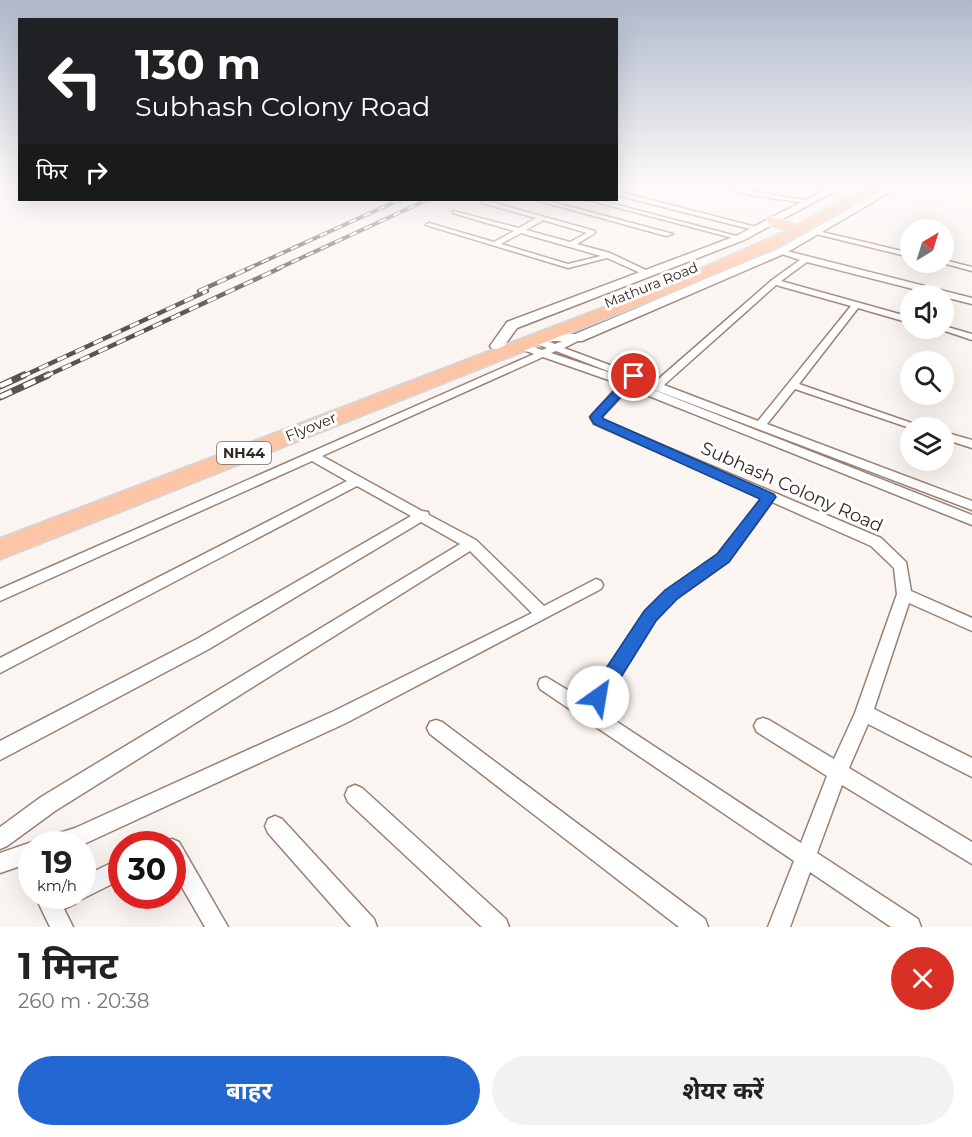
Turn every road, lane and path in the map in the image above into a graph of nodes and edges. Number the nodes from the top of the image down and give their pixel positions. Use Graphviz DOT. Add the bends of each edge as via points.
graph roads {
  1 [pos="440,228"];
  2 [pos="514,228"];
  3 [pos="523,228"];
  4 [pos="579,228"];
  5 [pos="648,228"];
  6 [pos="679,228"];
  7 [pos="706,228"];
  8 [pos="794,228"];
  9 [pos="795,228"];
  10 [pos="826,228"];
  11 [pos="758,229"];
  12 [pos="520,230"];
  13 [pos="818,233"];
  14 [pos="669,234"];
  15 [pos="740,238"];
  16 [pos="661,239"];
  17 [pos="496,244"];
  18 [pos="571,245"];
  19 [pos="782,251"];
  20 [pos="900,253"];
  21 [pos="760,255"];
  22 [pos="608,256"];
  23 [pos="806,259"];
  24 [pos="954,265"];
  25 [pos="972,269"];
  26 [pos="648,273"];
  27 [pos="775,282"];
  28 [pos="972,301"];
  29 [pos="855,305"];
  30 [pos="900,317"];
  31 [pos="954,332"];
  32 [pos="972,337"];
  33 [pos="577,338"];
  34 [pos="533,341"];
  35 [pos="557,348"];
  36 [pos="489,351"];
  37 [pos="544,354"];
  38 [pos="630,380"];
  39 [pos="658,385"];
  40 [pos="793,385"];
  41 [pos="900,421"];
  42 [pos="761,425"];
  43 [pos="954,438"];
  44 [pos="972,444"];
  45 [pos="314,457"];
  46 [pos="358,480"];
  47 [pos="769,497"];
  48 [pos="972,506"];
  49 [pos="423,515"];
  50 [pos="972,520"];
  51 [pos="0,539"];
  52 [pos="471,544"];
  53 [pos="0,549"];
  54 [pos="596,585"];
  55 [pos="904,594"];
  56 [pos="0,595"];
  57 [pos="543,614"];
  58 [pos="972,625"];
  59 [pos="0,666"];
  60 [pos="546,684"];
  61 [pos="588,712"];
  62 [pos="864,712"];
  63 [pos="764,726"];
  64 [pos="436,728"];
  65 [pos="0,751"];
  66 [pos="972,768"];
  67 [pos="838,772"];
  68 [pos="355,795"];
  69 [pos="275,826"];
  70 [pos="90,831"];
  71 [pos="0,839"];
  72 [pos="972,854"];
  73 [pos="18,857"];
  74 [pos="806,857"];
  75 [pos="0,863"];
  76 [pos="186,873"];
  77 [pos="53,909"];
  78 [pos="62,927"];
  79 [pos="217,927"];
  80 [pos="366,927"];
  81 [pos="498,927"];
  82 [pos="697,927"];
  83 [pos="778,927"];
  84 [pos="910,927"];
  1 -- 17 [label="street"];
  2 -- 12 [label="street"];
  3 -- 12 [label="street"];
  4 -- 18 [label="street" via="592,232"];
  5 -- 14 [label="street"];
  6 -- 14 [label="street"];
  7 -- 15 [label="street"];
  8 -- 21 [label="highway, Mathura Road / NH44"];
  8 -- 36 [label="highway, Mathura Road / NH44"];
  9 -- 13 [label="highway"];
  10 -- 13 [label="main road"];
  11 -- 15 [label="main road"];
  12 -- 17 [label="street"];
  12 -- 18 [label="street"];
  13 -- 19 [label="main road"];
  13 -- 20 [label="street"];
  14 -- 16 [label="street"];
  15 -- 26 [label="main road"];
  17 -- 22 [label="street" via="568,266"];
  18 -- 22 [label="street"];
  19 -- 21 [label="main road"];
  19 -- 23 [label="street"];
  21 -- 33 [label="main road"];
  21 -- 34 [label="highway, Mathura Road / NH44"];
  22 -- 26 [label="street"];
  23 -- 27 [label="street"];
  23 -- 28 [label="street"];
  24 -- 25 [label="street"];
  26 -- 36 [label="main road" via="512,325"];
  27 -- 29 [label="street"];
  27 -- 39 [label="street"];
  29 -- 30 [label="street"];
  29 -- 40 [label="street"];
  31 -- 32 [label="street"];
  33 -- 34 [label="main road"];
  33 -- 35 [label="street"];
  34 -- 35 [label="street"];
  34 -- 36 [label="highway, Flyover / NH44"];
  34 -- 37 [label="street"];
  35 -- 37 [label="street"];
  35 -- 38 [label="street"];
  36 -- 51 [label="highway, Flyover / NH44"];
  36 -- 53 [label="highway, Flyover / NH44"];
  37 -- 38 [label="street"];
  37 -- 45 [label="street"];
  38 -- 39 [label="street"];
  38 -- 47 [label="street, Subhash Colony Road" via="596,417 598,422"];
  38 -- 50 [label="street"];
  39 -- 42 [label="street"];
  40 -- 41 [label="street"];
  40 -- 42 [label="street"];
  42 -- 48 [label="street"];
  43 -- 44 [label="street"];
  45 -- 46 [label="street"];
  45 -- 56 [label="street"];
  46 -- 49 [label="street"];
  46 -- 59 [label="street"];
  47 -- 55 [label="street, Subhash Colony Road" via="876,542 901,566"];
  47 -- 61 [label="street" via="723,558 671,595 639,629"];
  49 -- 52 [label="street"];
  49 -- 65 [label="street" via="203,644"];
  52 -- 57 [label="street"];
  52 -- 71 [label="street" via="48,804"];
  54 -- 57 [label="street"];
  55 -- 58 [label="street"];
  55 -- 62 [label="street, Subhash Colony Road"];
  57 -- 70 [label="street" via="340,717"];
  60 -- 61 [label="street"];
  61 -- 74 [label="street"];
  62 -- 66 [label="street"];
  62 -- 67 [label="street, Subhash Colony Road"];
  63 -- 67 [label="street"];
  64 -- 82 [label="street"];
  67 -- 72 [label="street"];
  67 -- 74 [label="street, Subhash Colony Road"];
  68 -- 81 [label="street"];
  69 -- 80 [label="street"];
  73 -- 75 [label="street"];
  74 -- 83 [label="street, Subhash Colony Road"];
  74 -- 84 [label="street"];
  76 -- 79 [label="street"];
  77 -- 78 [label="street"];
}
